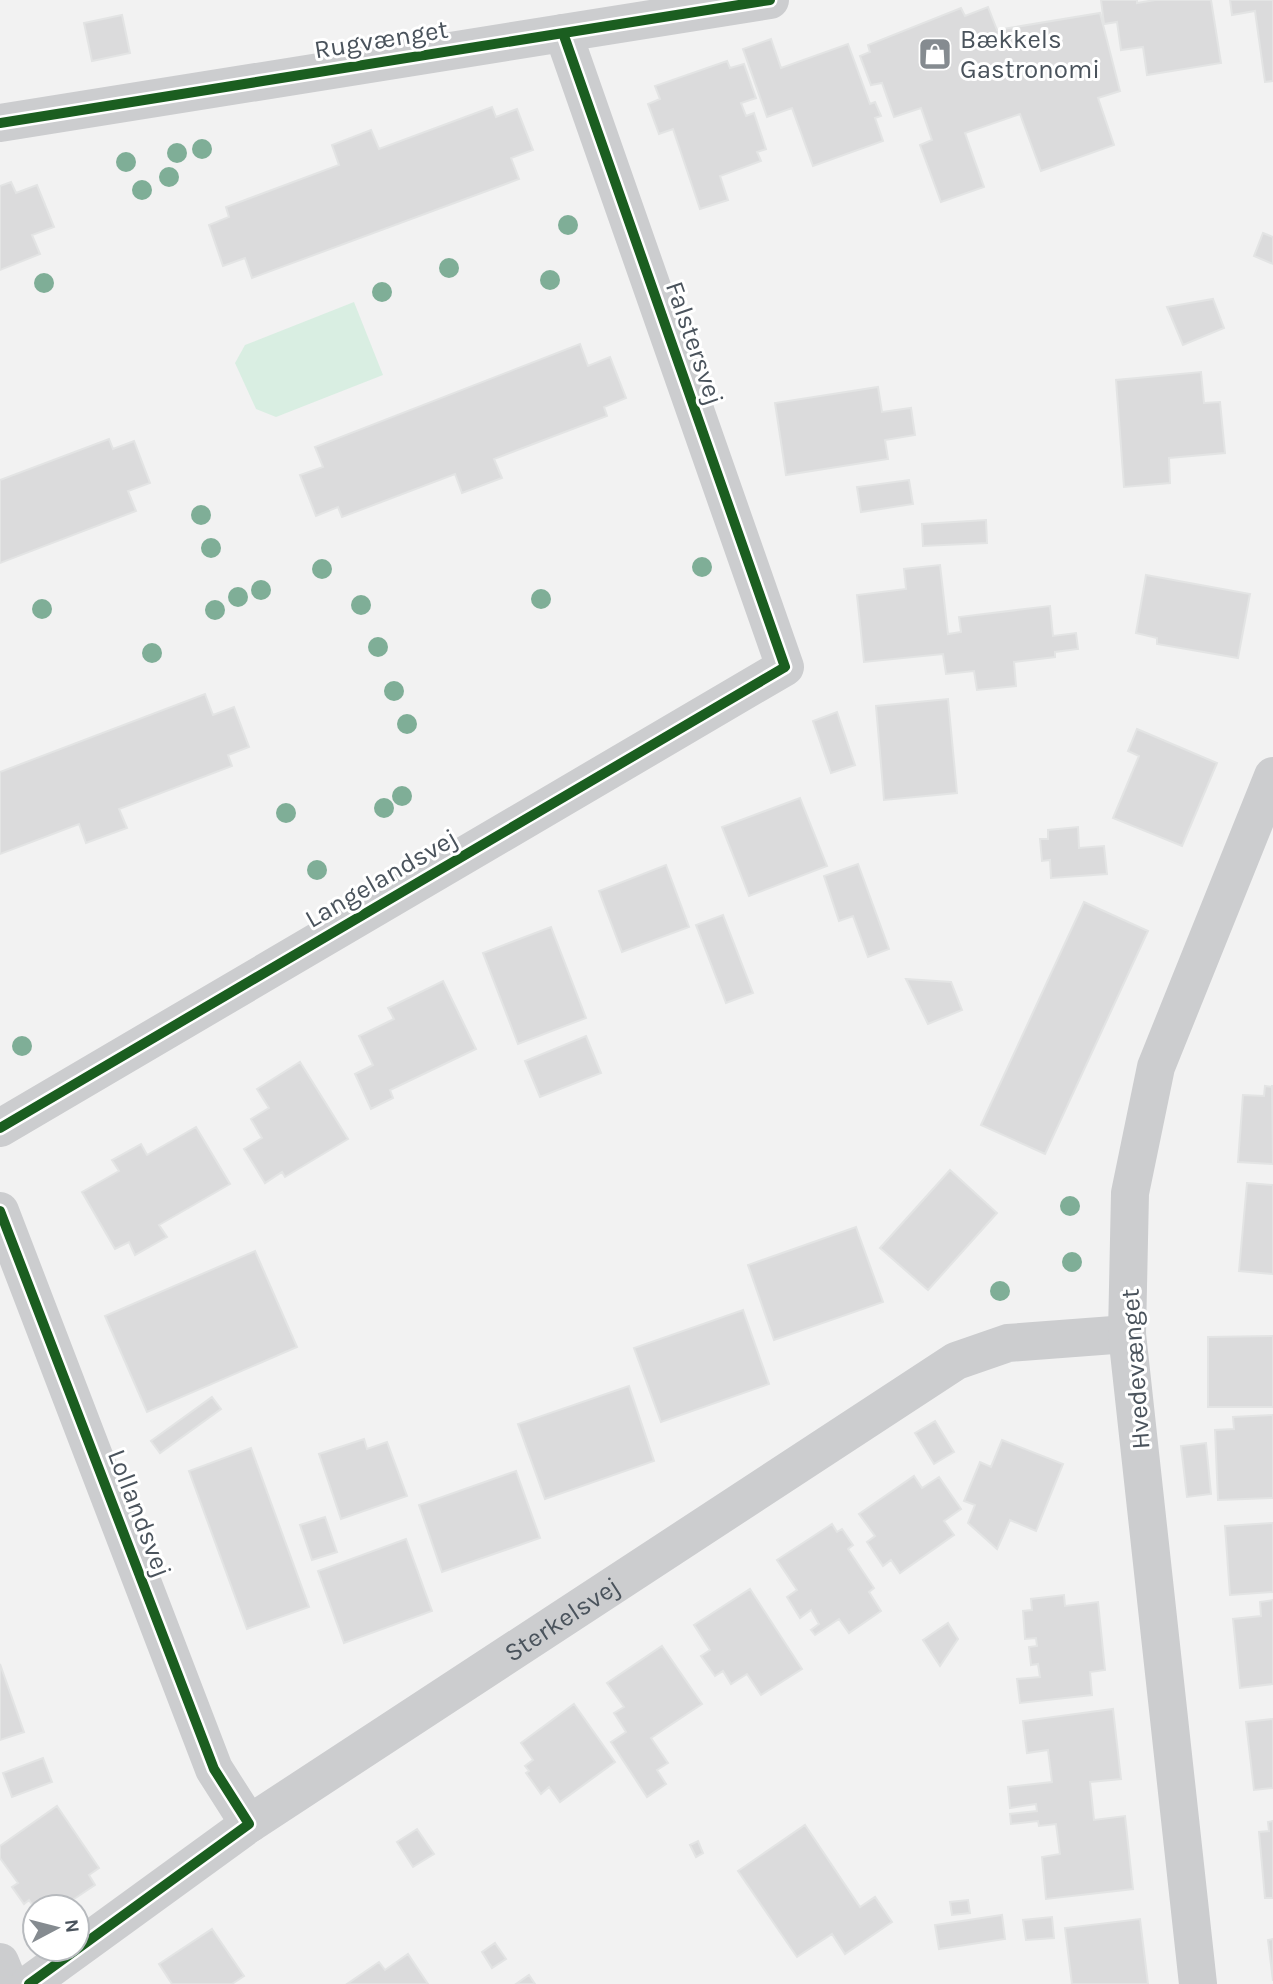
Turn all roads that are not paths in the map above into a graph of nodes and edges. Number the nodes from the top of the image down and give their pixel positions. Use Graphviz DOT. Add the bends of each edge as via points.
graph roads {
  1 [pos="770,0"];
  2 [pos="563,33"];
  3 [pos="0,123"];
  4 [pos="785,667"];
  5 [pos="1273,776"];
  6 [pos="0,1128"];
  7 [pos="0,1211"];
  8 [pos="1127,1334"];
  9 [pos="249,1825"];
  10 [pos="0,1962"];
  11 [pos="9,1984"];
  12 [pos="29,1984"];
  13 [pos="1198,1984"];
  1 -- 2 [label="street, Rugvænget"];
  2 -- 3 [label="street, Rugvænget"];
  2 -- 4 [label="street, Falstersvej"];
  4 -- 6 [label="street, Langelandsvej"];
  5 -- 8 [label="street, Hvedevænget" via="1156,1066 1130,1193"];
  7 -- 9 [label="street, Lollandsvej" via="214,1769"];
  8 -- 9 [label="street, Sterkelsvej" via="1008,1343 956,1361"];
  8 -- 13 [label="street, Hvedevænget"];
  9 -- 12 [label="street, Sterkelsvej"];
  10 -- 11 [label="street"];
}
